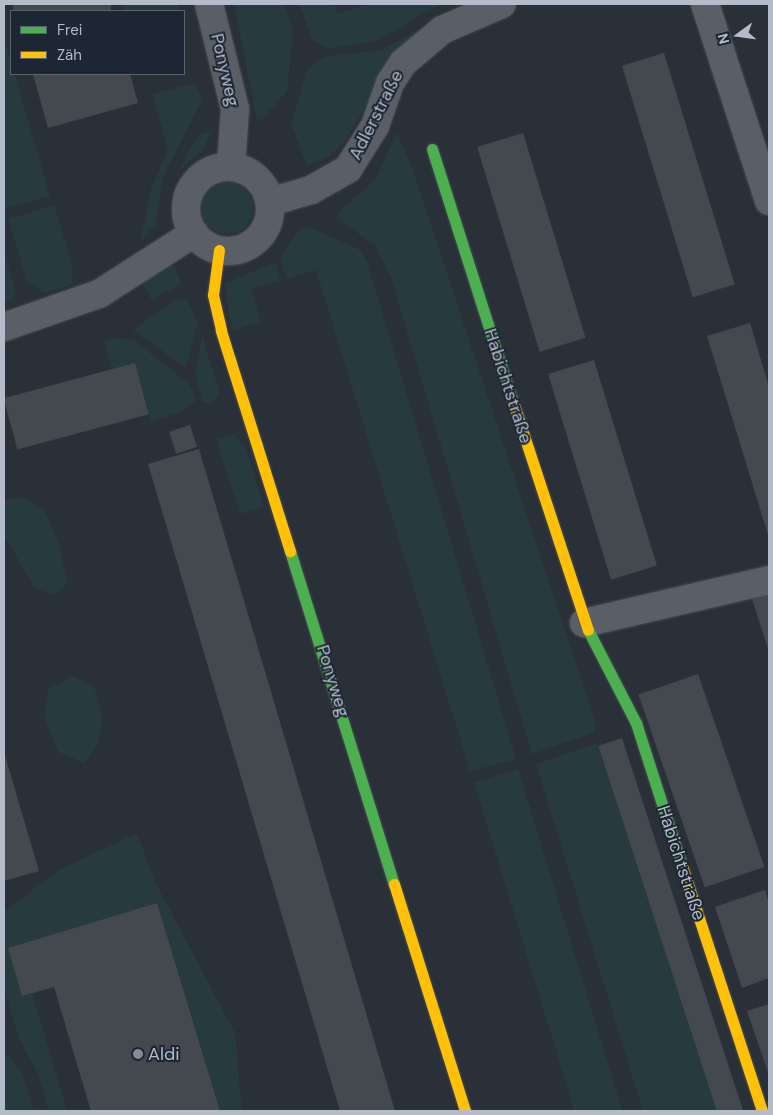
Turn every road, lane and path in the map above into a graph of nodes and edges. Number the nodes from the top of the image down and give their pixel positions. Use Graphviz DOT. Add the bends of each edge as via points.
graph roads {
  1 [pos="209,4"];
  2 [pos="502,4"];
  3 [pos="704,4"];
  4 [pos="432,149"];
  5 [pos="231,166"];
  6 [pos="764,171"];
  7 [pos="769,201"];
  8 [pos="270,202"];
  9 [pos="194,233"];
  10 [pos="219,250"];
  11 [pos="4,328"];
  12 [pos="769,580"];
  13 [pos="584,623"];
  14 [pos="465,1111"];
  15 [pos="762,1111"];
  1 -- 5 [label="street, Ponyweg" via="235,109"];
  2 -- 8 [label="street, Adlerstraße" via="442,30 403,64 390,83 375,126 348,169 311,190"];
  3 -- 6 [label="street"];
  4 -- 13 [label="street, Habichtstraße"];
  5 -- 8 [label="street" via="261,181"];
  5 -- 9 [label="street" via="205,173 192,188 186,208"];
  6 -- 7 [label="street"];
  8 -- 10 [label="street" via="268,222 258,240 239,249"];
  9 -- 10 [label="street"];
  9 -- 11 [label="street" via="98,294"];
  10 -- 14 [label="street, Ponyweg" via="213,295 220,331"];
  12 -- 13 [label="street"];
  13 -- 15 [label="street, Habichtstraße" via="636,722"];
}
